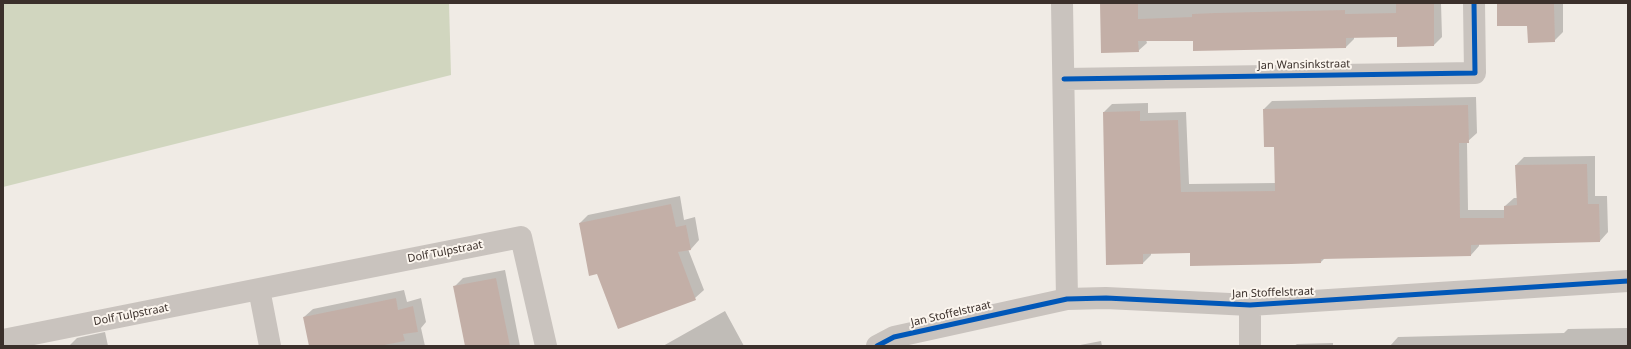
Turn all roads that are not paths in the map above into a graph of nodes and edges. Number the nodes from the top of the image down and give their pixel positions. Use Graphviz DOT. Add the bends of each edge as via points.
graph roads {
  1 [pos="1062,3"];
  2 [pos="1474,3"];
  3 [pos="1064,79"];
  4 [pos="1628,281"];
  5 [pos="259,289"];
  6 [pos="1067,299"];
  7 [pos="1250,305"];
  8 [pos="3,340"];
  9 [pos="270,346"];
  10 [pos="546,346"];
  11 [pos="877,346"];
  12 [pos="1250,346"];
  1 -- 3 [label="street"];
  2 -- 3 [label="street, Jan Wansinkstraat" via="1474,73"];
  3 -- 6 [label="street"];
  4 -- 7 [label="street, Jan Stoffelstraat"];
  5 -- 8 [label="street, Dolf Tulpstraat"];
  5 -- 9 [label="street"];
  5 -- 10 [label="street, Dolf Tulpstraat" via="521,237"];
  6 -- 7 [label="street, Jan Stoffelstraat" via="1106,298"];
  6 -- 11 [label="street, Jan Stoffelstraat" via="894,337"];
  7 -- 12 [label="street"];
}
